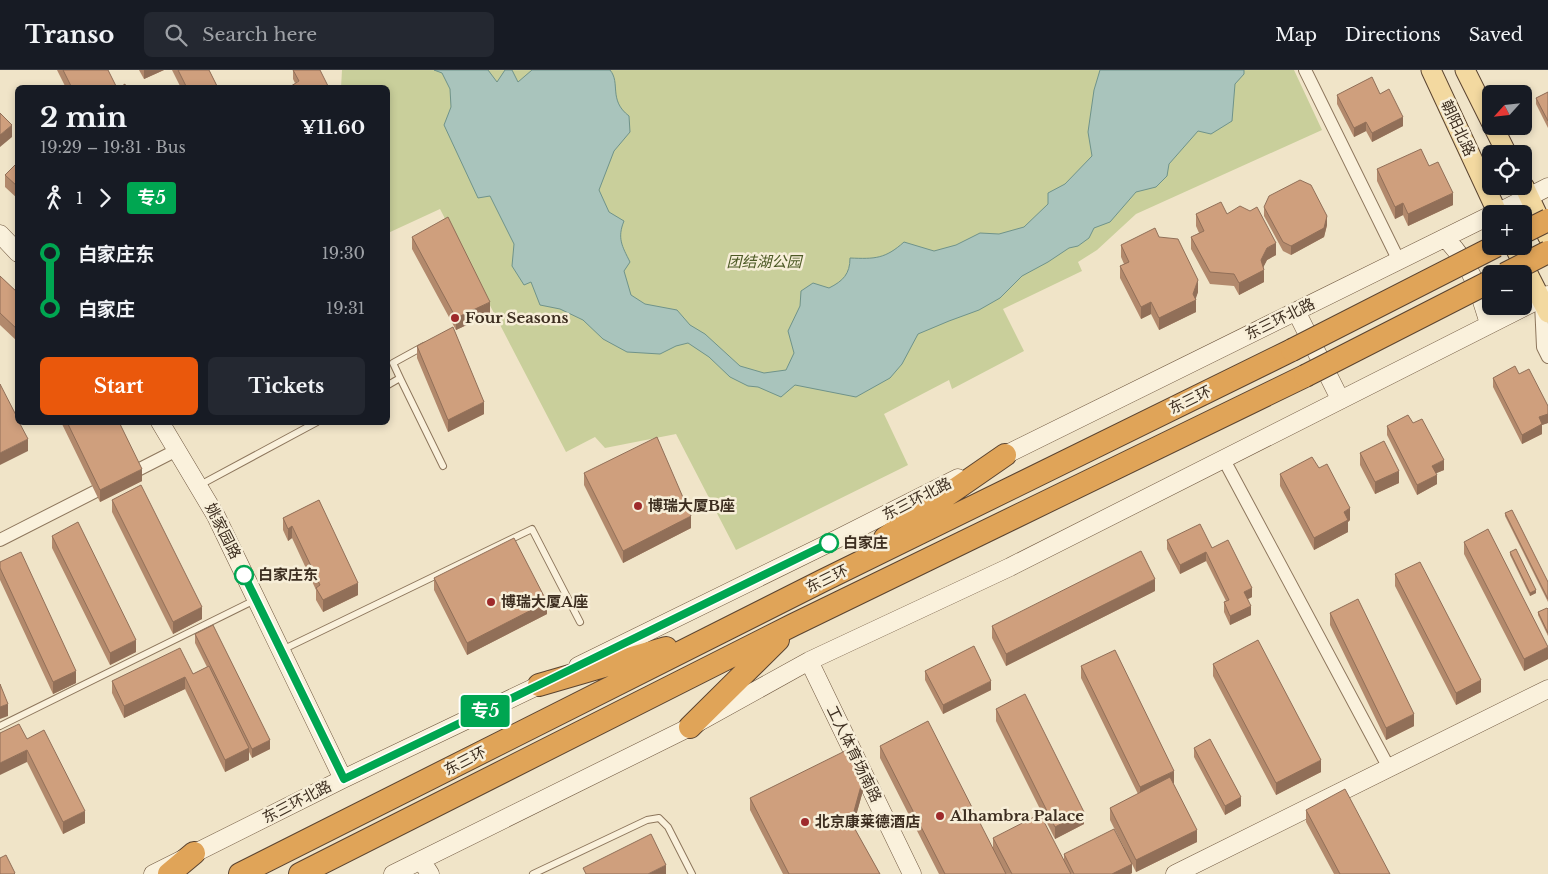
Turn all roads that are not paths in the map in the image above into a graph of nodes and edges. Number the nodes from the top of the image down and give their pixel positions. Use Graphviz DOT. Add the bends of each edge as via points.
graph roads {
  1 [pos="1305,70"];
  2 [pos="1431,70"];
  3 [pos="1465,70"];
  4 [pos="1482,104"];
  5 [pos="1548,187"];
  6 [pos="1532,191"];
  7 [pos="1522,195"];
  8 [pos="1527,195"];
  9 [pos="1491,205"];
  10 [pos="1508,205"];
  11 [pos="1482,220"];
  12 [pos="1548,220"];
  13 [pos="1532,228"];
  14 [pos="0,234"];
  15 [pos="1548,237"];
  16 [pos="1445,238"];
  17 [pos="15,250"];
  18 [pos="1548,252"];
  19 [pos="1482,253"];
  20 [pos="1519,255"];
  21 [pos="1399,261"];
  22 [pos="1523,265"];
  23 [pos="1482,286"];
  24 [pos="1546,302"];
  25 [pos="1296,311"];
  26 [pos="1489,324"];
  27 [pos="428,344"];
  28 [pos="1548,357"];
  29 [pos="400,378"];
  30 [pos="390,384"];
  31 [pos="1340,399"];
  32 [pos="162,425"];
  33 [pos="311,425"];
  34 [pos="177,450"];
  35 [pos="1005,455"];
  36 [pos="1223,458"];
  37 [pos="443,466"];
  38 [pos="199,486"];
  39 [pos="0,540"];
  40 [pos="822,581"];
  41 [pos="256,599"];
  42 [pos="580,622"];
  43 [pos="793,625"];
  44 [pos="722,631"];
  45 [pos="281,650"];
  46 [pos="810,661"];
  47 [pos="539,685"];
  48 [pos="1548,689"];
  49 [pos="0,726"];
  50 [pos="690,727"];
  51 [pos="1389,768"];
  52 [pos="344,779"];
  53 [pos="194,853"];
  54 [pos="425,867"];
  55 [pos="153,874"];
  56 [pos="169,874"];
  57 [pos="240,874"];
  58 [pos="300,874"];
  59 [pos="393,874"];
  60 [pos="533,874"];
  61 [pos="692,874"];
  62 [pos="912,874"];
  63 [pos="1175,874"];
  1 -- 21 [label="street"];
  2 -- 9 [label="main road, 朝阳北路"];
  3 -- 4 [label="main road, 朝阳北路"];
  5 -- 6 [label="street"];
  7 -- 10 [label="street, 东三环北路"];
  8 -- 15 [label="main road"];
  11 -- 16 [label="street, 东三环北路"];
  12 -- 13 [label="highway, bridge"];
  14 -- 17 [label="street"];
  16 -- 21 [label="street, 东三环北路"];
  16 -- 26 [label="street" via="1459,252 1472,273"];
  18 -- 22 [label="highway, bridge"];
  19 -- 40 [label="highway, 东三环, bridge"];
  20 -- 24 [label="main road"];
  21 -- 25 [label="street, 东三环北路"];
  23 -- 43 [label="highway, 东三环, bridge" via="1305,376"];
  24 -- 26 [label="street"];
  24 -- 28 [label="street" via="1543,347"];
  25 -- 31 [label="street"];
  25 -- 35 [label="street, 东三环北路"];
  26 -- 31 [label="street"];
  27 -- 29 [label="lane" via="393,363"];
  29 -- 30 [label="lane"];
  29 -- 37 [label="lane"];
  31 -- 36 [label="street"];
  32 -- 34 [label="street, 姚家园路"];
  33 -- 38 [label="lane"];
  34 -- 38 [label="street, 姚家园路"];
  34 -- 39 [label="street"];
  35 -- 40 [label="highway"];
  35 -- 47 [label="street, 东三环北路"];
  36 -- 46 [label="street" via="1010,566"];
  36 -- 51 [label="street"];
  38 -- 41 [label="street, 姚家园路"];
  40 -- 44 [label="highway, 东三环"];
  41 -- 45 [label="street, 姚家园路"];
  41 -- 49 [label="lane"];
  42 -- 45 [label="lane" via="532,529"];
  43 -- 50 [label="highway"];
  43 -- 58 [label="highway, 东三环"];
  44 -- 47 [label="highway"];
  44 -- 57 [label="highway, 东三环"];
  45 -- 52 [label="street, 姚家园路"];
  46 -- 50 [label="street"];
  46 -- 62 [label="street, 工人体育场南路"];
  47 -- 52 [label="street, 东三环北路"];
  48 -- 51 [label="street"];
  50 -- 54 [label="street"];
  51 -- 63 [label="street"];
  52 -- 53 [label="street, 东三环北路"];
  53 -- 55 [label="street, 东三环北路"];
  53 -- 56 [label="highway"];
  54 -- 59 [label="street"];
  60 -- 61 [label="lane" via="647,820 659,818 668,827"];
}
